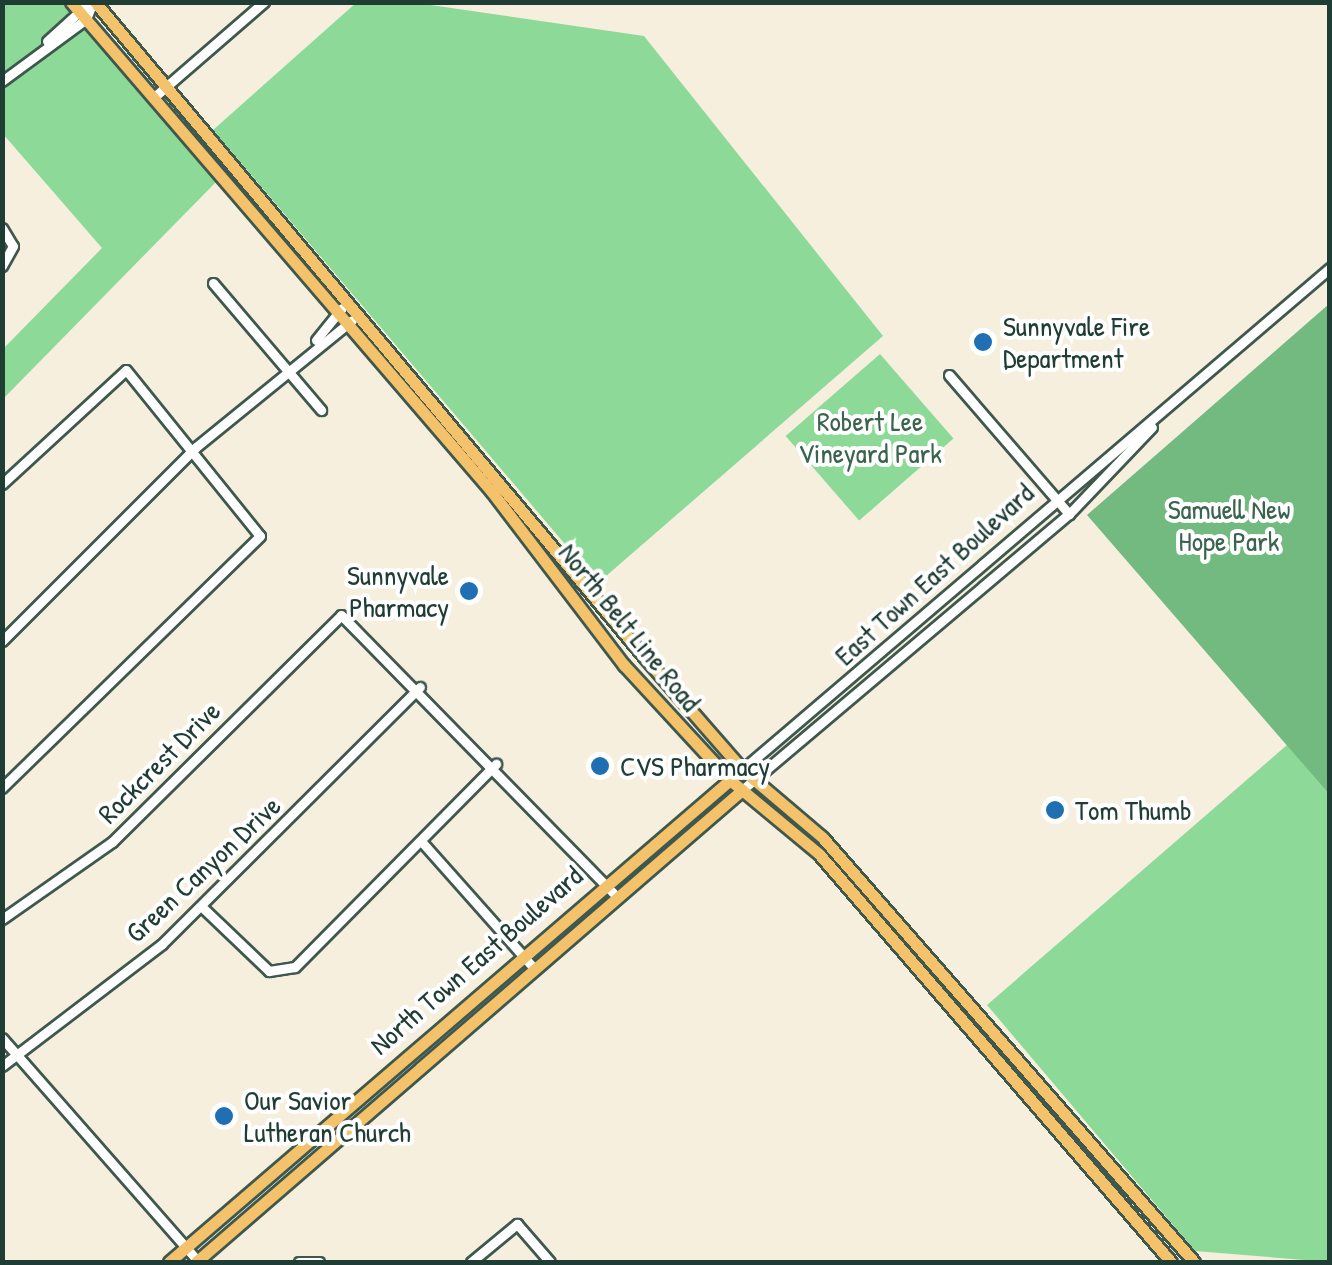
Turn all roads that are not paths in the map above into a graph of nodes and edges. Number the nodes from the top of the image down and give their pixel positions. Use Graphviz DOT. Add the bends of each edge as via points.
graph roads {
  1 [pos="93,2"];
  2 [pos="264,2"];
  3 [pos="73,5"];
  4 [pos="86,19"];
  5 [pos="46,44"];
  6 [pos="2,81"];
  7 [pos="166,88"];
  8 [pos="153,98"];
  9 [pos="2,228"];
  10 [pos="293,234"];
  11 [pos="280,246"];
  12 [pos="2,266"];
  13 [pos="1330,268"];
  14 [pos="213,282"];
  15 [pos="350,301"];
  16 [pos="360,312"];
  17 [pos="337,313"];
  18 [pos="347,324"];
  19 [pos="316,340"];
  20 [pos="286,367"];
  21 [pos="949,374"];
  22 [pos="1170,406"];
  23 [pos="321,410"];
  24 [pos="196,447"];
  25 [pos="482,456"];
  26 [pos="470,466"];
  27 [pos="2,484"];
  28 [pos="1054,498"];
  29 [pos="1070,514"];
  30 [pos="954,588"];
  31 [pos="968,600"];
  32 [pos="2,641"];
  33 [pos="646,659"];
  34 [pos="869,662"];
  35 [pos="630,672"];
  36 [pos="883,676"];
  37 [pos="420,687"];
  38 [pos="496,764"];
  39 [pos="743,770"];
  40 [pos="730,780"];
  41 [pos="755,780"];
  42 [pos="2,788"];
  43 [pos="742,790"];
  44 [pos="658,833"];
  45 [pos="421,841"];
  46 [pos="669,846"];
  47 [pos="603,881"];
  48 [pos="613,893"];
  49 [pos="202,907"];
  50 [pos="2,919"];
  51 [pos="898,924"];
  52 [pos="887,934"];
  53 [pos="520,954"];
  54 [pos="531,966"];
  55 [pos="977,1011"];
  56 [pos="453,1013"];
  57 [pos="965,1023"];
  58 [pos="464,1026"];
  59 [pos="2,1038"];
  60 [pos="16,1053"];
  61 [pos="2,1066"];
  62 [pos="300,1148"];
  63 [pos="312,1161"];
  64 [pos="1121,1177"];
  65 [pos="1108,1188"];
  66 [pos="186,1248"];
  67 [pos="169,1262"];
  68 [pos="199,1262"];
  69 [pos="298,1262"];
  70 [pos="320,1262"];
  71 [pos="471,1262"];
  72 [pos="550,1262"];
  73 [pos="1172,1262"];
  74 [pos="1194,1262"];
  1 -- 3 [label="street"];
  1 -- 4 [label="street"];
  1 -- 7 [label="main road, North Belt Line Road"];
  2 -- 7 [label="street"];
  3 -- 4 [label="main road, North Belt Line Road"];
  3 -- 5 [label="street"];
  4 -- 5 [label="street"];
  4 -- 8 [label="main road, North Belt Line Road"];
  5 -- 6 [label="street"];
  7 -- 8 [label="street"];
  7 -- 10 [label="main road, North Belt Line Road"];
  8 -- 11 [label="main road, North Belt Line Road"];
  9 -- 12 [label="street" via="11,239"];
  10 -- 11 [label="main road"];
  10 -- 15 [label="main road, North Belt Line Road"];
  11 -- 17 [label="main road, North Belt Line Road"];
  13 -- 22 [label="street, East Town East Boulevard"];
  14 -- 20 [label="street"];
  15 -- 16 [label="main road, North Belt Line Road"];
  15 -- 17 [label="street"];
  16 -- 18 [label="street"];
  16 -- 25 [label="main road, North Belt Line Road"];
  17 -- 18 [label="main road, North Belt Line Road"];
  17 -- 19 [label="street"];
  18 -- 19 [label="street"];
  18 -- 26 [label="main road, North Belt Line Road"];
  19 -- 20 [label="street"];
  20 -- 23 [label="street"];
  20 -- 24 [label="street"];
  21 -- 28 [label="street"];
  22 -- 28 [label="street, East Town East Boulevard"];
  22 -- 29 [label="street, East Town East Boulevard"];
  24 -- 27 [label="street" via="126,370"];
  24 -- 32 [label="street"];
  24 -- 42 [label="street" via="259,525 252,548"];
  25 -- 26 [label="main road"];
  25 -- 33 [label="main road, North Belt Line Road"];
  26 -- 35 [label="main road, North Belt Line Road"];
  28 -- 29 [label="street"];
  28 -- 30 [label="street, East Town East Boulevard"];
  29 -- 31 [label="street, East Town East Boulevard"];
  30 -- 31 [label="street"];
  30 -- 34 [label="street, East Town East Boulevard"];
  31 -- 36 [label="street, East Town East Boulevard"];
  33 -- 35 [label="main road"];
  33 -- 39 [label="main road, North Belt Line Road"];
  34 -- 36 [label="street"];
  34 -- 39 [label="street, East Town East Boulevard"];
  35 -- 40 [label="main road, North Belt Line Road"];
  36 -- 41 [label="street, East Town East Boulevard"];
  37 -- 38 [label="street"];
  37 -- 49 [label="street, Green Canyon Drive"];
  37 -- 50 [label="street, Rockcrest Drive" via="340,615 112,842"];
  38 -- 45 [label="street"];
  38 -- 47 [label="street"];
  39 -- 40 [label="street, East Town East Boulevard"];
  39 -- 41 [label="main road, North Belt Line Road"];
  40 -- 43 [label="main road, North Belt Line Road"];
  40 -- 44 [label="main road, North Town East Boulevard"];
  41 -- 43 [label="street, East Town East Boulevard"];
  41 -- 51 [label="main road, North Belt Line Road" via="822,836"];
  43 -- 46 [label="main road, North Town East Boulevard"];
  43 -- 52 [label="main road, North Belt Line Road" via="819,854"];
  44 -- 46 [label="main road"];
  44 -- 47 [label="main road, North Town East Boulevard"];
  45 -- 49 [label="street" via="295,968 269,971"];
  45 -- 53 [label="street"];
  46 -- 48 [label="main road, North Town East Boulevard"];
  47 -- 48 [label="street"];
  47 -- 53 [label="main road, North Town East Boulevard"];
  48 -- 54 [label="main road, North Town East Boulevard"];
  49 -- 60 [label="street, Green Canyon Drive"];
  51 -- 52 [label="main road"];
  51 -- 55 [label="main road, North Belt Line Road"];
  52 -- 57 [label="main road, North Belt Line Road"];
  53 -- 54 [label="street"];
  53 -- 56 [label="main road, North Town East Boulevard"];
  54 -- 58 [label="main road, North Town East Boulevard"];
  55 -- 57 [label="main road"];
  55 -- 64 [label="main road, North Belt Line Road"];
  56 -- 58 [label="main road"];
  56 -- 62 [label="main road, North Town East Boulevard"];
  57 -- 65 [label="main road, North Belt Line Road"];
  58 -- 63 [label="main road, North Town East Boulevard"];
  59 -- 60 [label="street"];
  60 -- 61 [label="street, Green Canyon Drive"];
  60 -- 66 [label="street"];
  62 -- 63 [label="main road"];
  62 -- 66 [label="main road, North Town East Boulevard"];
  63 -- 68 [label="main road, North Town East Boulevard"];
  64 -- 65 [label="main road"];
  64 -- 74 [label="main road, North Belt Line Road"];
  65 -- 73 [label="main road, North Belt Line Road"];
  66 -- 67 [label="main road, North Town East Boulevard"];
  66 -- 68 [label="street"];
  69 -- 70 [label="street"];
  71 -- 72 [label="street" via="516,1224"];
}
